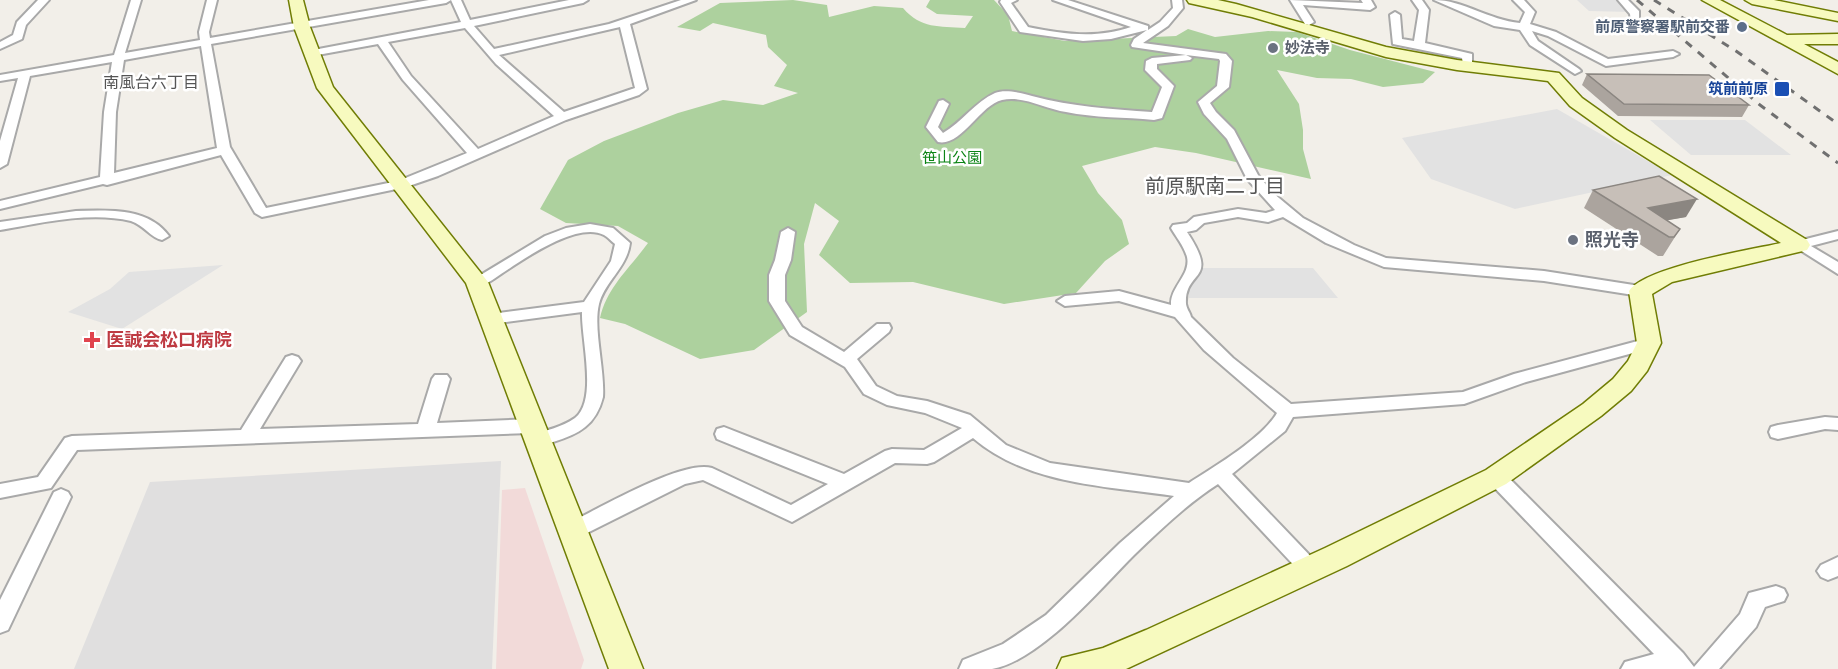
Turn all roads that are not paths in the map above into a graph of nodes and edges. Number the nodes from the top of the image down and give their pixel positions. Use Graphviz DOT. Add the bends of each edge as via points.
graph roads {
  1 [pos="44,0"];
  2 [pos="136,0"];
  3 [pos="212,0"];
  4 [pos="296,0"];
  5 [pos="446,0"];
  6 [pos="456,0"];
  7 [pos="583,0"];
  8 [pos="691,0"];
  9 [pos="1012,0"];
  10 [pos="1058,0"];
  11 [pos="1177,0"];
  12 [pos="1194,0"];
  13 [pos="1295,0"];
  14 [pos="1366,0"];
  15 [pos="1417,0"];
  16 [pos="1439,0"];
  17 [pos="1518,0"];
  18 [pos="1623,0"];
  19 [pos="1708,0"];
  20 [pos="1752,0"];
  21 [pos="1224,3"];
  22 [pos="1395,15"];
  23 [pos="1838,17"];
  24 [pos="1635,20"];
  25 [pos="624,22"];
  26 [pos="1309,22"];
  27 [pos="467,25"];
  28 [pos="302,27"];
  29 [pos="1141,27"];
  30 [pos="1524,27"];
  31 [pos="1156,29"];
  32 [pos="1838,39"];
  33 [pos="381,40"];
  34 [pos="1785,40"];
  35 [pos="206,43"];
  36 [pos="1419,45"];
  37 [pos="0,46"];
  38 [pos="312,53"];
  39 [pos="493,53"];
  40 [pos="1673,54"];
  41 [pos="117,58"];
  42 [pos="1226,61"];
  43 [pos="1468,68"];
  44 [pos="1838,69"];
  45 [pos="1575,71"];
  46 [pos="25,74"];
  47 [pos="0,78"];
  48 [pos="944,104"];
  49 [pos="562,117"];
  50 [pos="225,150"];
  51 [pos="475,154"];
  52 [pos="0,164"];
  53 [pos="106,181"];
  54 [pos="401,184"];
  55 [pos="1,206"];
  56 [pos="1284,211"];
  57 [pos="0,226"];
  58 [pos="788,232"];
  59 [pos="1838,235"];
  60 [pos="162,236"];
  61 [pos="1799,245"];
  62 [pos="1838,269"];
  63 [pos="477,282"];
  64 [pos="1640,291"];
  65 [pos="1065,301"];
  66 [pos="590,306"];
  67 [pos="1183,314"];
  68 [pos="491,319"];
  69 [pos="883,328"];
  70 [pos="1649,343"];
  71 [pos="845,360"];
  72 [pos="292,361"];
  73 [pos="441,379"];
  74 [pos="1287,411"];
  75 [pos="1838,424"];
  76 [pos="426,429"];
  77 [pos="975,429"];
  78 [pos="1778,432"];
  79 [pos="534,433"];
  80 [pos="724,434"];
  81 [pos="247,436"];
  82 [pos="1219,473"];
  83 [pos="1496,477"];
  84 [pos="846,483"];
  85 [pos="1192,490"];
  86 [pos="0,491"];
  87 [pos="61,497"];
  88 [pos="572,531"];
  89 [pos="1310,569"];
  90 [pos="1776,595"];
  91 [pos="0,622"];
  92 [pos="1679,665"];
  93 [pos="626,669"];
  94 [pos="972,669"];
  95 [pos="1074,669"];
  96 [pos="1633,669"];
  97 [pos="1704,669"];
  1 -- 37 [label="street" via="21,24 18,37"];
  2 -- 41 [label="street"];
  3 -- 35 [label="street" via="204,32"];
  4 -- 28 [label="street"];
  5 -- 28 [label="street"];
  6 -- 27 [label="street"];
  7 -- 27 [label="street"];
  8 -- 25 [label="street"];
  9 -- 29 [label="street" via="1005,2 1024,30 1083,38 1119,36"];
  10 -- 29 [label="street"];
  11 -- 31 [label="street" via="1178,8"];
  12 -- 21 [label="street"];
  13 -- 14 [label="street" via="1370,7"];
  13 -- 26 [label="street"];
  15 -- 36 [label="street" via="1424,10"];
  16 -- 30 [label="street" via="1498,24"];
  17 -- 30 [label="street" via="1530,12"];
  18 -- 24 [label="street" via="1635,14"];
  19 -- 34 [label="street"];
  20 -- 23 [label="street"];
  21 -- 43 [label="street" via="1374,50"];
  22 -- 36 [label="street" via="1397,42"];
  25 -- 39 [label="street"];
  25 -- 49 [label="street" via="641,89"];
  27 -- 33 [label="street"];
  27 -- 39 [label="street"];
  28 -- 35 [label="street"];
  28 -- 38 [label="street"];
  29 -- 31 [label="street"];
  30 -- 40 [label="street" via="1552,34 1606,63"];
  30 -- 45 [label="street" via="1534,43"];
  31 -- 42 [label="street" via="1136,45 1222,56"];
  32 -- 34 [label="street"];
  33 -- 38 [label="street"];
  33 -- 51 [label="street" via="406,78"];
  34 -- 44 [label="street"];
  35 -- 41 [label="street"];
  35 -- 50 [label="street"];
  36 -- 43 [label="street" via="1468,56"];
  38 -- 54 [label="street" via="325,88"];
  39 -- 49 [label="street"];
  41 -- 46 [label="street"];
  41 -- 53 [label="street"];
  42 -- 48 [label="street" via="1152,61 1151,70 1168,86 1158,115 1154,116 1067,109 1022,97 999,96 976,111 962,128 942,139 932,127"];
  42 -- 56 [label="street" via="1223,87 1204,102 1206,110 1230,134 1254,180"];
  43 -- 61 [label="street" via="1553,77 1576,102 1622,134"];
  46 -- 47 [label="street"];
  46 -- 52 [label="street"];
  49 -- 51 [label="street"];
  50 -- 53 [label="street"];
  50 -- 54 [label="street" via="262,213"];
  51 -- 54 [label="street"];
  53 -- 55 [label="street" via="46,192"];
  54 -- 63 [label="street"];
  56 -- 64 [label="street" via="1360,254 1384,262 1552,276"];
  56 -- 67 [label="street" via="1268,218 1238,213 1178,228 1192,251 1195,266 1181,290 1179,309"];
  57 -- 60 [label="street" via="67,217 115,216 147,222"];
  58 -- 71 [label="street" via="777,275 777,301 796,331"];
  59 -- 61 [label="street"];
  61 -- 62 [label="street"];
  61 -- 64 [label="street" via="1664,277"];
  63 -- 66 [label="street" via="567,230 601,230 616,236 623,248 620,260"];
  63 -- 68 [label="street"];
  64 -- 70 [label="street"];
  65 -- 67 [label="street" via="1119,296"];
  66 -- 68 [label="street"];
  66 -- 79 [label="street" via="594,403 578,425"];
  67 -- 74 [label="street" via="1193,329"];
  68 -- 79 [label="street"];
  69 -- 71 [label="street"];
  70 -- 74 [label="street" via="1520,378 1464,398"];
  70 -- 83 [label="street" via="1622,385"];
  71 -- 77 [label="street" via="870,390 892,401 952,415"];
  72 -- 81 [label="street"];
  73 -- 76 [label="street"];
  74 -- 82 [label="street" via="1279,426"];
  75 -- 78 [label="street"];
  76 -- 79 [label="street"];
  76 -- 81 [label="street"];
  77 -- 84 [label="street" via="927,457 892,456"];
  77 -- 85 [label="street" via="999,450 1047,470"];
  79 -- 88 [label="street"];
  80 -- 84 [label="street"];
  81 -- 86 [label="street" via="72,443 44,483"];
  82 -- 85 [label="street"];
  82 -- 89 [label="street"];
  83 -- 89 [label="street"];
  83 -- 92 [label="street"];
  84 -- 88 [label="street" via="792,514 705,473 681,477"];
  85 -- 94 [label="street" via="1054,622 1011,651"];
  87 -- 91 [label="street"];
  88 -- 93 [label="street"];
  89 -- 95 [label="street" via="1158,640 1106,662"];
  90 -- 97 [label="street" via="1757,599 1748,620"];
  92 -- 96 [label="street"];
}
